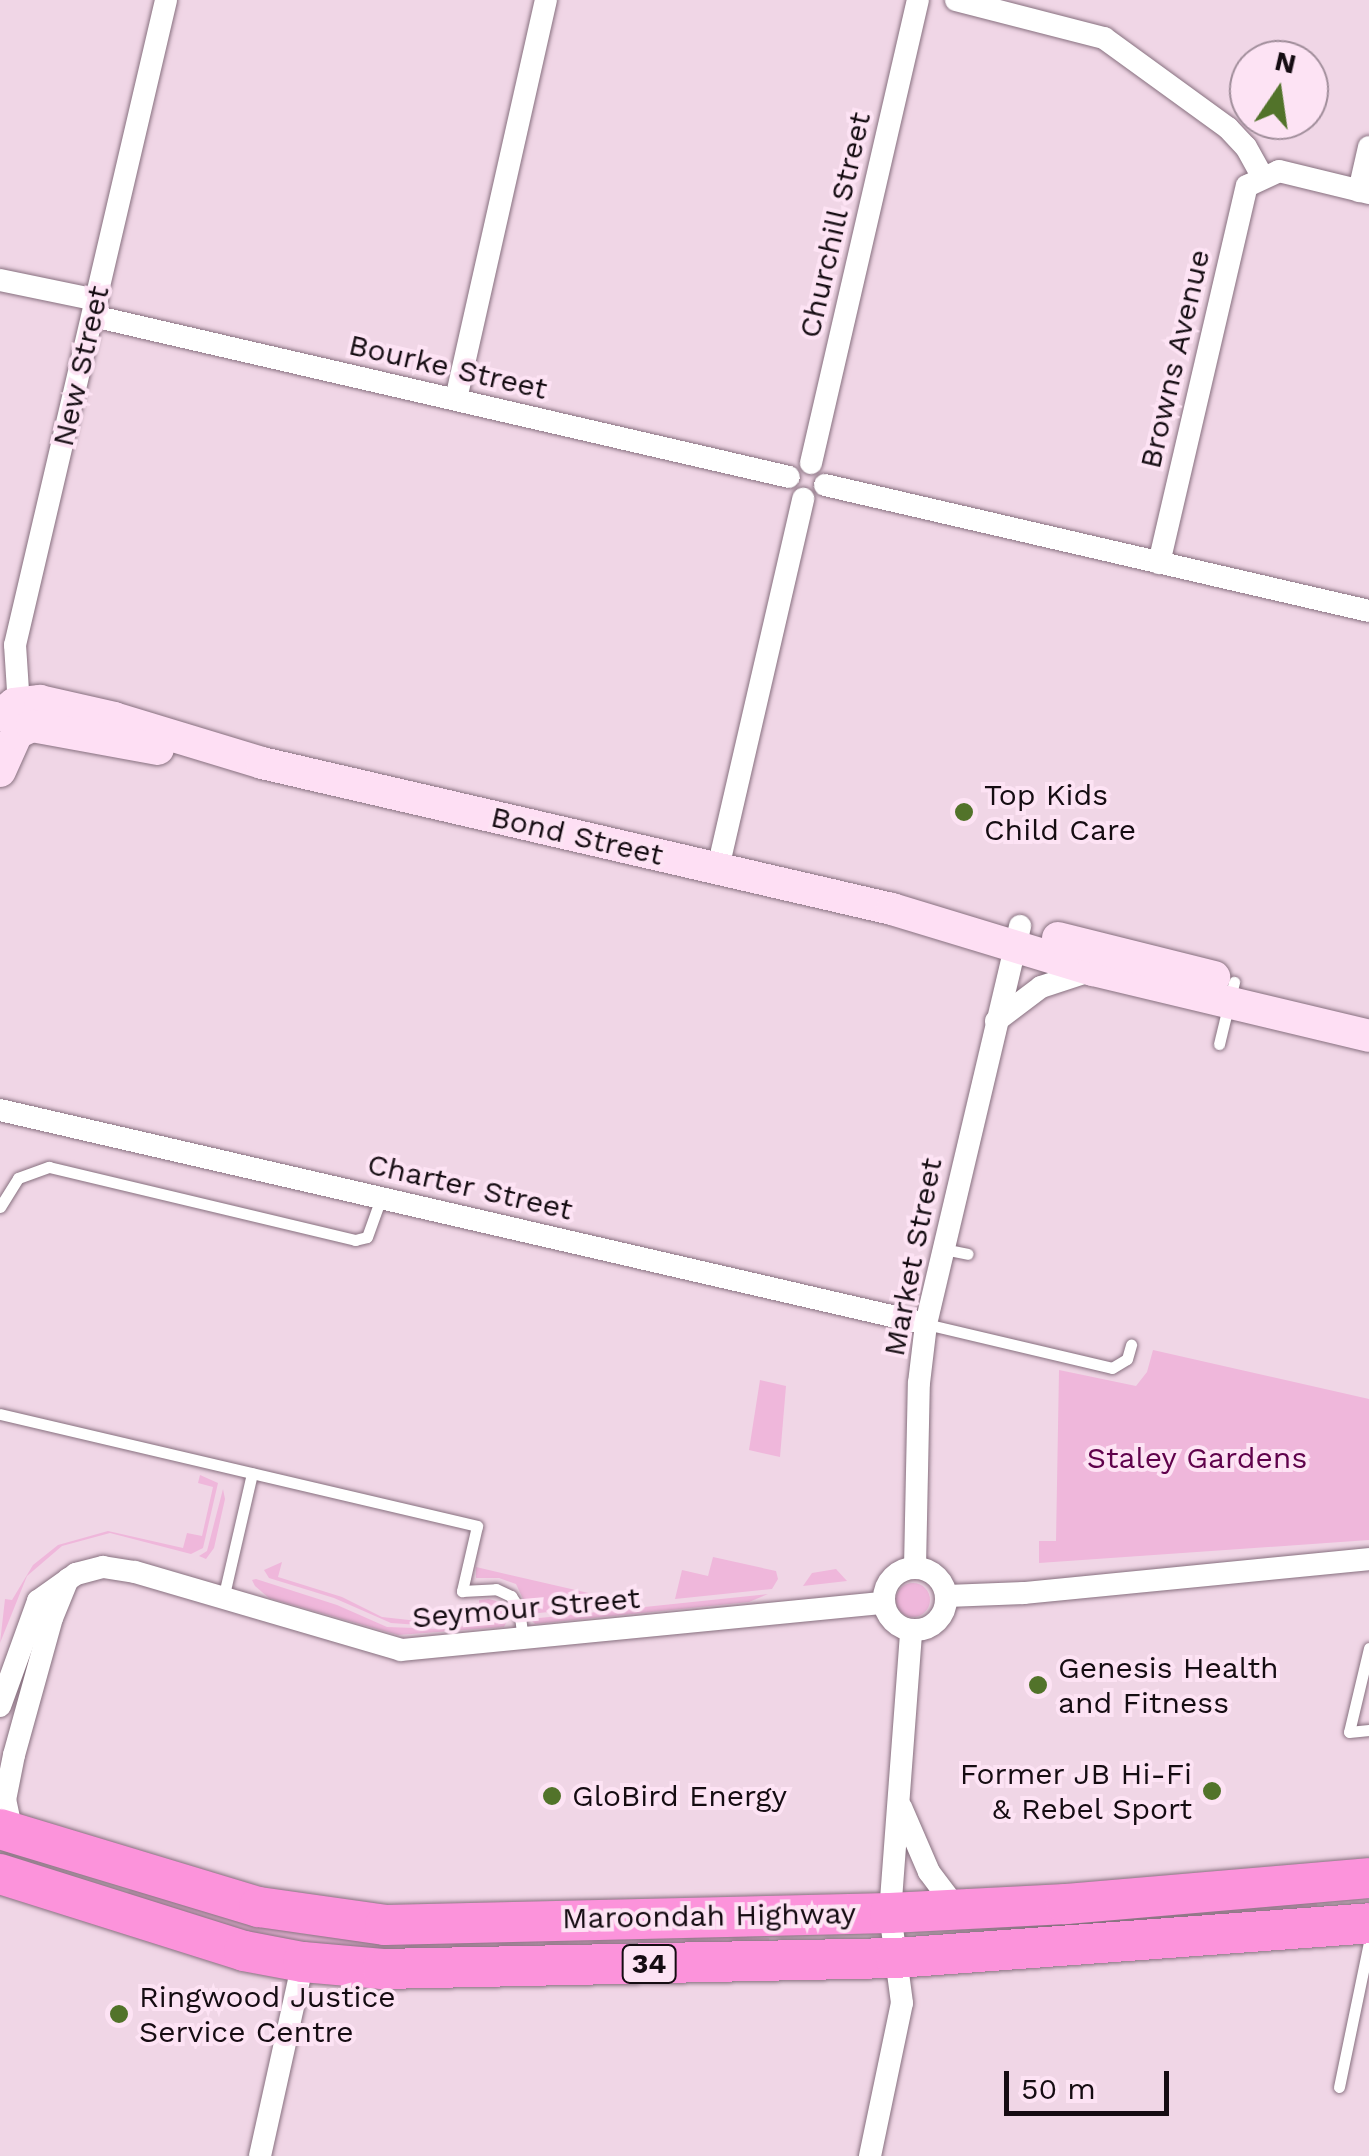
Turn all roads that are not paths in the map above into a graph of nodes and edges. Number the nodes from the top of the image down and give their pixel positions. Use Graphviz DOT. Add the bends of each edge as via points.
graph roads {
  1 [pos="166,0"];
  2 [pos="546,0"];
  3 [pos="918,0"];
  4 [pos="956,0"];
  5 [pos="1369,147"];
  6 [pos="1262,176"];
  7 [pos="1364,192"];
  8 [pos="0,280"];
  9 [pos="95,308"];
  10 [pos="456,399"];
  11 [pos="811,463"];
  12 [pos="789,476"];
  13 [pos="825,485"];
  14 [pos="803,499"];
  15 [pos="1159,563"];
  16 [pos="1369,611"];
  17 [pos="19,719"];
  18 [pos="262,763"];
  19 [pos="0,771"];
  20 [pos="718,868"];
  21 [pos="1017,936"];
  22 [pos="1093,970"];
  23 [pos="1232,993"];
  24 [pos="1369,1014"];
  25 [pos="996,1022"];
  26 [pos="1369,1036"];
  27 [pos="1219,1044"];
  28 [pos="0,1110"];
  29 [pos="381,1197"];
  30 [pos="0,1207"];
  31 [pos="942,1248"];
  32 [pos="968,1254"];
  33 [pos="926,1324"];
  34 [pos="1131,1345"];
  35 [pos="0,1414"];
  36 [pos="252,1473"];
  37 [pos="1369,1559"];
  38 [pos="915,1568"];
  39 [pos="68,1579"];
  40 [pos="946,1596"];
  41 [pos="223,1599"];
  42 [pos="883,1602"];
  43 [pos="911,1631"];
  44 [pos="523,1640"];
  45 [pos="1369,1648"];
  46 [pos="0,1706"];
  47 [pos="1369,1730"];
  48 [pos="898,1799"];
  49 [pos="4,1840"];
  50 [pos="0,1874"];
  51 [pos="1369,1878"];
  52 [pos="963,1908"];
  53 [pos="890,1912"];
  54 [pos="700,1915"];
  55 [pos="1369,1923"];
  56 [pos="198,1937"];
  57 [pos="1369,1942"];
  58 [pos="896,1958"];
  59 [pos="303,1962"];
  60 [pos="1339,2086"];
  61 [pos="260,2156"];
  62 [pos="870,2156"];
  1 -- 9 [label="street, New Street"];
  2 -- 10 [label="street"];
  3 -- 11 [label="street, Churchill Street"];
  4 -- 6 [label="street" via="1104,38 1228,128"];
  5 -- 7 [label="street"];
  6 -- 7 [label="street" via="1279,171"];
  6 -- 15 [label="street, Browns Avenue" via="1247,186 1238,218"];
  8 -- 9 [label="street, Bourke Street"];
  9 -- 10 [label="street, Bourke Street"];
  9 -- 17 [label="street, New Street" via="15,646"];
  10 -- 12 [label="street, Bourke Street"];
  11 -- 12 [label="street" via="797,465"];
  11 -- 13 [label="street" via="823,471"];
  12 -- 14 [label="street" via="792,491"];
  13 -- 14 [label="street"];
  13 -- 15 [label="street"];
  14 -- 20 [label="street"];
  15 -- 16 [label="street"];
  17 -- 18 [label="street, Bond Street" via="156,749"];
  17 -- 18 [label="street, Bond Street" via="114,718"];
  17 -- 19 [label="street"];
  18 -- 20 [label="street, Bond Street"];
  20 -- 21 [label="street, Bond Street"];
  21 -- 22 [label="street, Bond Street"];
  21 -- 23 [label="street, Bond Street"];
  21 -- 25 [label="street, Market Street"];
  22 -- 23 [label="street, Bond Street"];
  22 -- 25 [label="street" via="1040,987"];
  23 -- 24 [label="street, Bond Street"];
  23 -- 26 [label="street, Bond Street"];
  23 -- 27 [label="lane"];
  25 -- 31 [label="street, Market Street"];
  28 -- 29 [label="street, Charter Street"];
  29 -- 30 [label="lane" via="367,1237 355,1240 49,1167 18,1178"];
  29 -- 33 [label="street, Charter Street"];
  31 -- 32 [label="lane"];
  31 -- 33 [label="street, Market Street"];
  33 -- 34 [label="lane" via="1112,1368 1128,1360"];
  33 -- 38 [label="street, Market Street"];
  35 -- 36 [label="lane"];
  36 -- 41 [label="lane"];
  36 -- 44 [label="lane" via="476,1526 462,1590 496,1589 511,1596"];
  37 -- 40 [label="street"];
  38 -- 40 [label="street" via="933,1574"];
  38 -- 42 [label="street" via="888,1582"];
  39 -- 41 [label="street, Seymour Street" via="88,1569 118,1568"];
  39 -- 46 [label="street, Seymour Street" via="32,1612"];
  39 -- 49 [label="street" via="14,1756"];
  40 -- 43 [label="street" via="937,1622"];
  41 -- 44 [label="street, Seymour Street" via="401,1650"];
  42 -- 43 [label="street" via="896,1624"];
  42 -- 44 [label="street, Seymour Street"];
  43 -- 48 [label="street"];
  45 -- 47 [label="lane" via="1349,1732"];
  48 -- 52 [label="street" via="929,1872"];
  48 -- 53 [label="street"];
  49 -- 54 [label="highway, Maroondah Highway / 34" via="259,1908 338,1922"];
  49 -- 56 [label="highway"];
  50 -- 56 [label="highway, Maroondah Highway / 34"];
  51 -- 52 [label="highway, Maroondah Highway / 34"];
  52 -- 53 [label="highway, Maroondah Highway / 34"];
  53 -- 54 [label="highway, Maroondah Highway / 34"];
  53 -- 58 [label="street"];
  54 -- 58 [label="highway" via="742,1932 862,1933 880,1939"];
  55 -- 58 [label="highway, Maroondah Highway / 34"];
  56 -- 59 [label="highway, Maroondah Highway / 34"];
  57 -- 60 [label="lane"];
  58 -- 59 [label="highway, Maroondah Highway / 34" via="445,1970"];
  58 -- 62 [label="street" via="900,2014"];
  59 -- 61 [label="street"];
}
